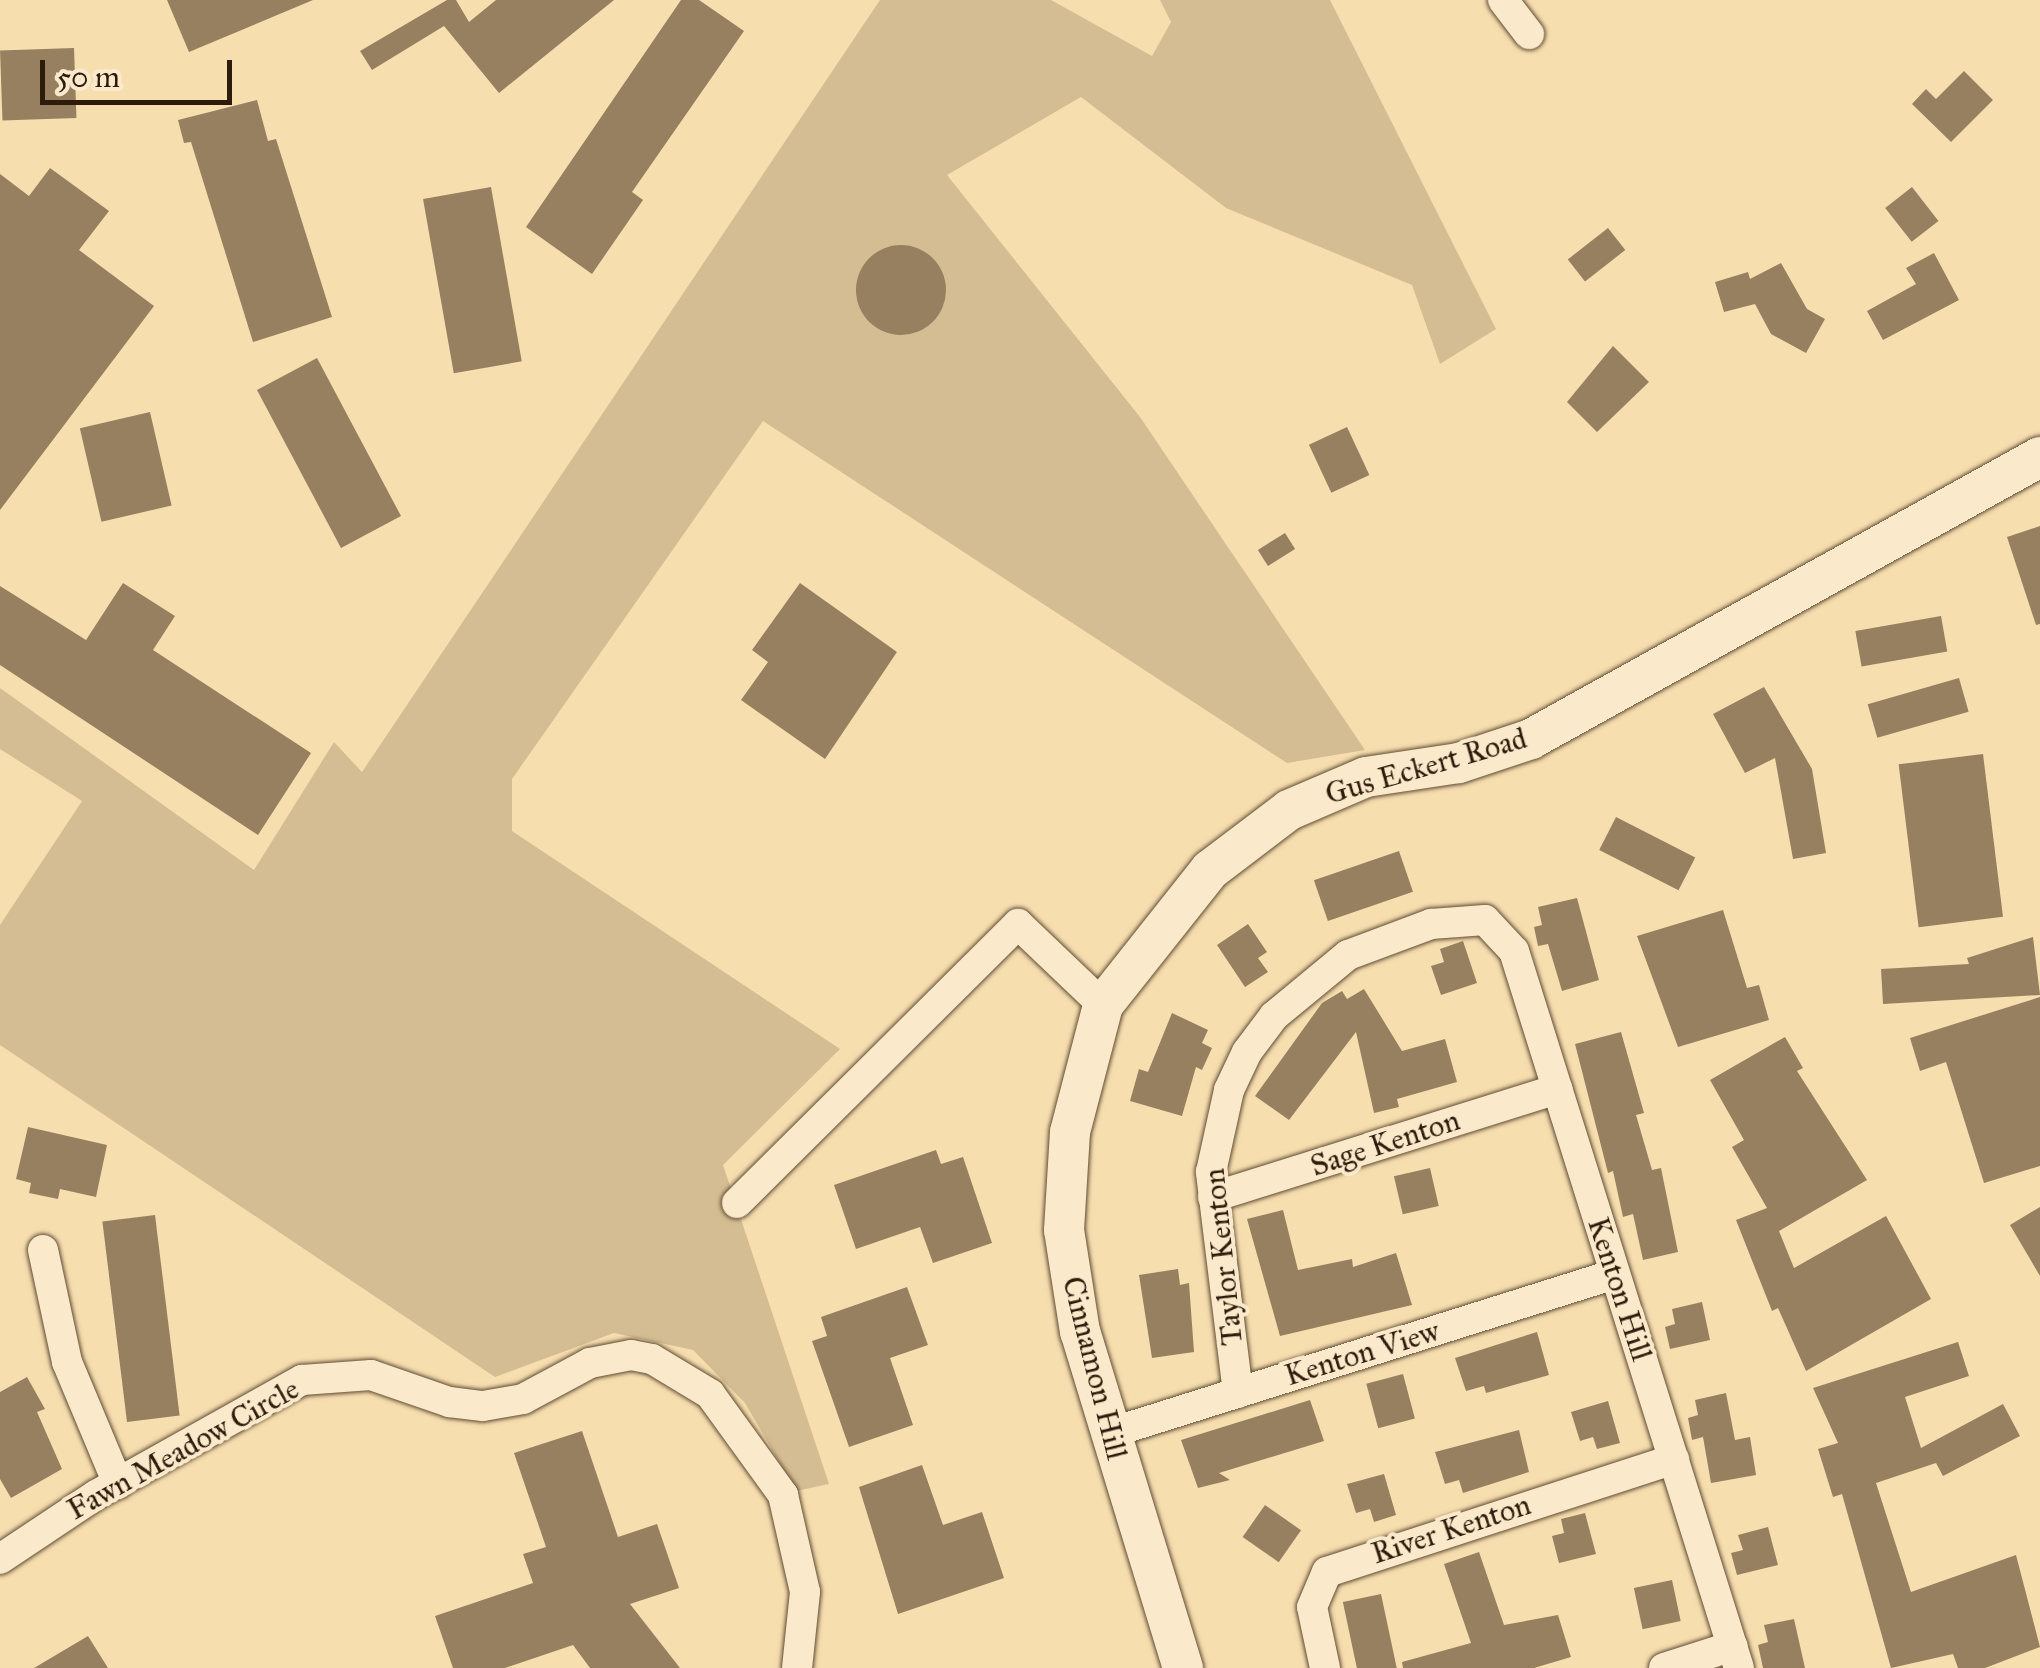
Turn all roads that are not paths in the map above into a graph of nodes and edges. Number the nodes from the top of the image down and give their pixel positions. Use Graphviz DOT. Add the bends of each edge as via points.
graph roads {
  1 [pos="1503,0"];
  2 [pos="1529,34"];
  3 [pos="2040,457"];
  4 [pos="1486,920"];
  5 [pos="1103,1004"];
  6 [pos="1557,1089"];
  7 [pos="1213,1198"];
  8 [pos="736,1204"];
  9 [pos="42,1250"];
  10 [pos="1615,1274"];
  11 [pos="1238,1392"];
  12 [pos="1110,1433"];
  13 [pos="1674,1459"];
  14 [pos="118,1484"];
  15 [pos="0,1560"];
  16 [pos="1736,1657"];
  17 [pos="797,1668"];
  18 [pos="1182,1668"];
  19 [pos="1326,1668"];
  20 [pos="1664,1668"];
  1 -- 2 [label="street"];
  3 -- 5 [label="street, Gus Eckert Road" via="1531,739 1459,763 1366,777 1288,810 1210,870"];
  4 -- 6 [label="street, Kenton Hill" via="1514,951"];
  4 -- 7 [label="street, Taylor Kenton" via="1430,924 1348,955 1274,1016 1229,1090 1214,1140"];
  5 -- 8 [label="street" via="1018,924"];
  5 -- 12 [label="street, Cinnamon Hill" via="1070,1132 1064,1216 1077,1318"];
  6 -- 7 [label="street, Sage Kenton"];
  6 -- 10 [label="street, Kenton Hill"];
  7 -- 11 [label="street, Taylor Kenton"];
  9 -- 14 [label="street" via="66,1362"];
  10 -- 11 [label="street, Kenton View"];
  10 -- 13 [label="street, Kenton Hill"];
  11 -- 12 [label="street, Kenton View"];
  12 -- 18 [label="street, Cinnamon Hill"];
  13 -- 16 [label="street, Kenton Hill"];
  13 -- 19 [label="street, River Kenton" via="1328,1572 1312,1607"];
  14 -- 15 [label="street, Fawn Meadow Circle"];
  14 -- 17 [label="street, Fawn Meadow Circle" via="245,1408 323,1374 371,1376 483,1406 523,1400 608,1358 652,1359 728,1410 783,1494 805,1592"];
  16 -- 20 [label="street"];
}
